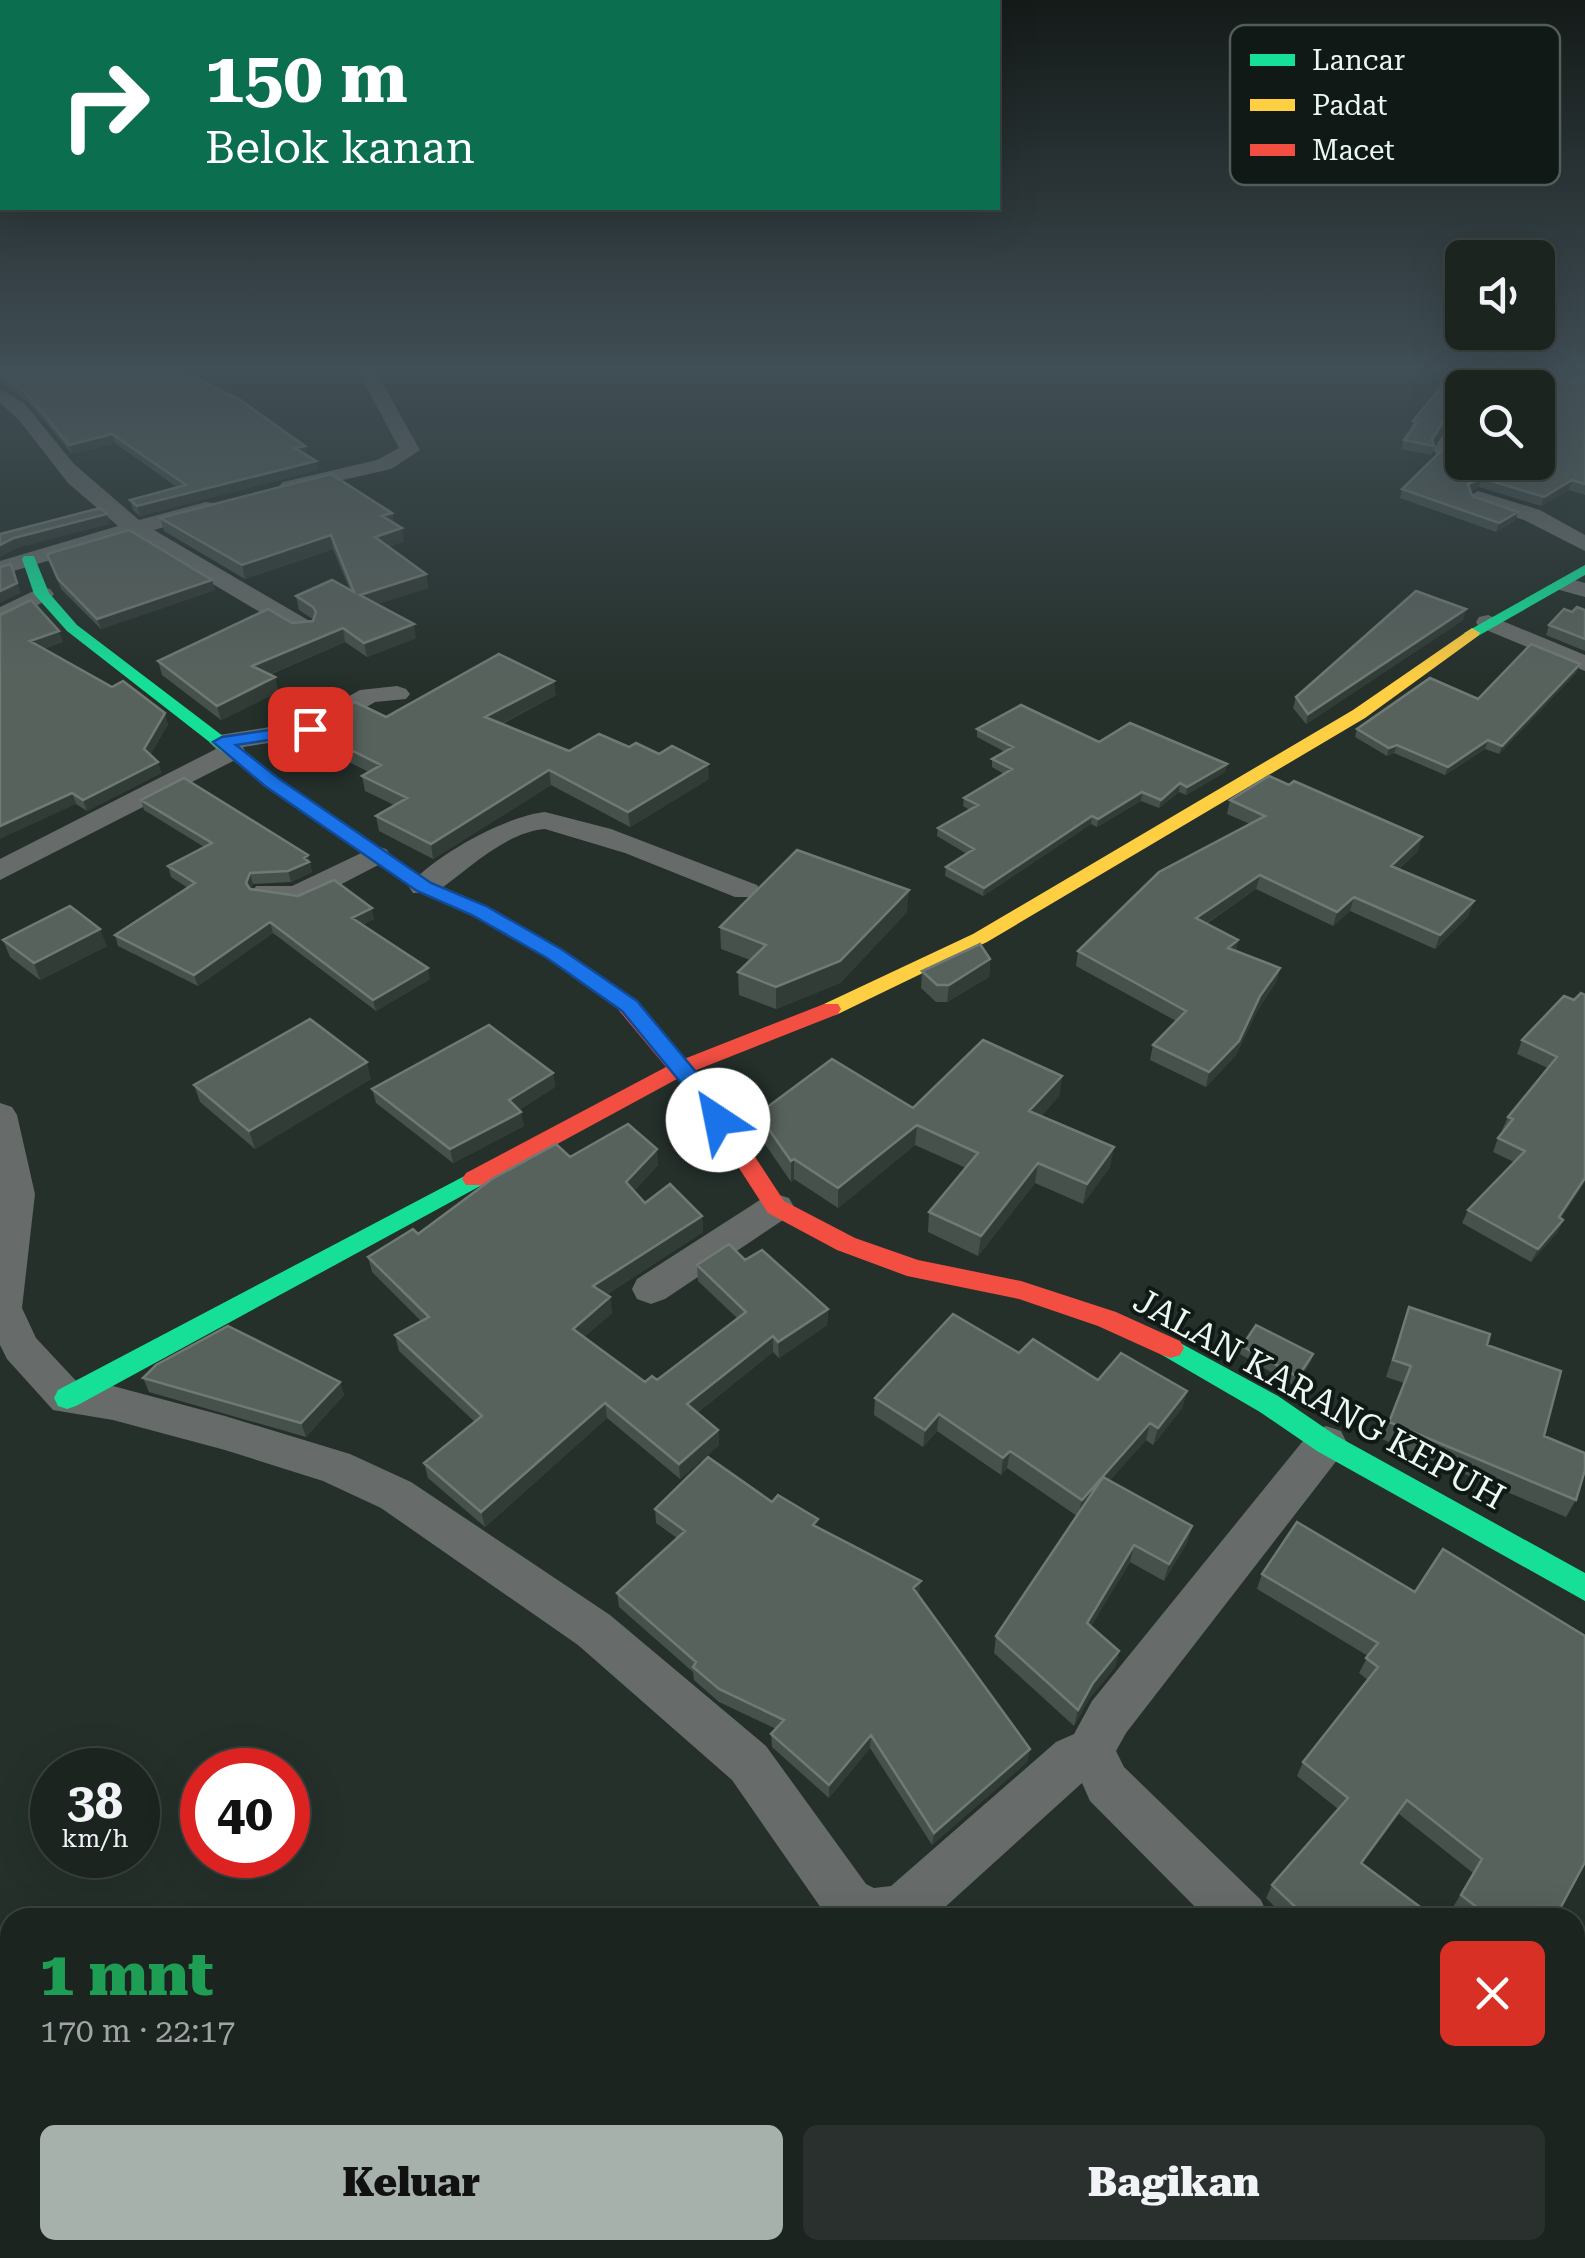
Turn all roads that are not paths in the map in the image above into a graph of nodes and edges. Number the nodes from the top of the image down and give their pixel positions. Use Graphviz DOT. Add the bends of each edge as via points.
graph roads {
  1 [pos="72,471"];
  2 [pos="356,471"];
  3 [pos="273,490"];
  4 [pos="1478,497"];
  5 [pos="227,502"];
  6 [pos="135,528"];
  7 [pos="1585,544"];
  8 [pos="29,560"];
  9 [pos="0,568"];
  10 [pos="1585,569"];
  11 [pos="1574,587"];
  12 [pos="42,594"];
  13 [pos="0,616"];
  14 [pos="1488,622"];
  15 [pos="304,628"];
  16 [pos="1585,664"];
  17 [pos="396,694"];
  18 [pos="227,747"];
  19 [pos="376,855"];
  20 [pos="0,870"];
  21 [pos="424,887"];
  22 [pos="746,890"];
  23 [pos="267,892"];
  24 [pos="680,1068"];
  25 [pos="0,1115"];
  26 [pos="776,1207"];
  27 [pos="651,1289"];
  28 [pos="67,1398"];
  29 [pos="1326,1443"];
  30 [pos="1585,1588"];
  31 [pos="1091,1750"];
  32 [pos="858,1908"];
  33 [pos="904,1908"];
  34 [pos="1233,1908"];
  1 -- 6 [label="street"];
  2 -- 3 [label="street"];
  4 -- 7 [label="street"];
  5 -- 6 [label="street"];
  6 -- 8 [label="street"];
  6 -- 15 [label="street"];
  8 -- 9 [label="street"];
  8 -- 12 [label="street"];
  10 -- 11 [label="street"];
  11 -- 14 [label="street"];
  12 -- 13 [label="street"];
  12 -- 18 [label="street, JALAN KARANG KEPUH" via="110,660"];
  14 -- 16 [label="street"];
  14 -- 24 [label="street" via="1359,714 980,938 842,1004"];
  17 -- 18 [label="street" via="369,694 310,729"];
  18 -- 19 [label="street, JALAN KARANG KEPUH"];
  18 -- 20 [label="street"];
  19 -- 21 [label="street, JALAN KARANG KEPUH"];
  19 -- 23 [label="street" via="296,896"];
  21 -- 22 [label="street" via="531,820 564,822"];
  21 -- 24 [label="street, JALAN KARANG KEPUH" via="479,910 629,1006"];
  24 -- 26 [label="street, JALAN KARANG KEPUH"];
  24 -- 28 [label="street"];
  25 -- 28 [label="street" via="16,1194 3,1308 21,1348"];
  26 -- 27 [label="street"];
  26 -- 29 [label="street, JALAN KARANG KEPUH" via="846,1244 916,1269 1021,1290 1107,1319 1196,1362"];
  28 -- 32 [label="street" via="225,1432 335,1467 396,1495 594,1630 750,1762"];
  29 -- 30 [label="street, JALAN KARANG KEPUH"];
  29 -- 31 [label="street" via="1109,1717"];
  31 -- 33 [label="street"];
  31 -- 34 [label="street" via="1108,1784"];
}
